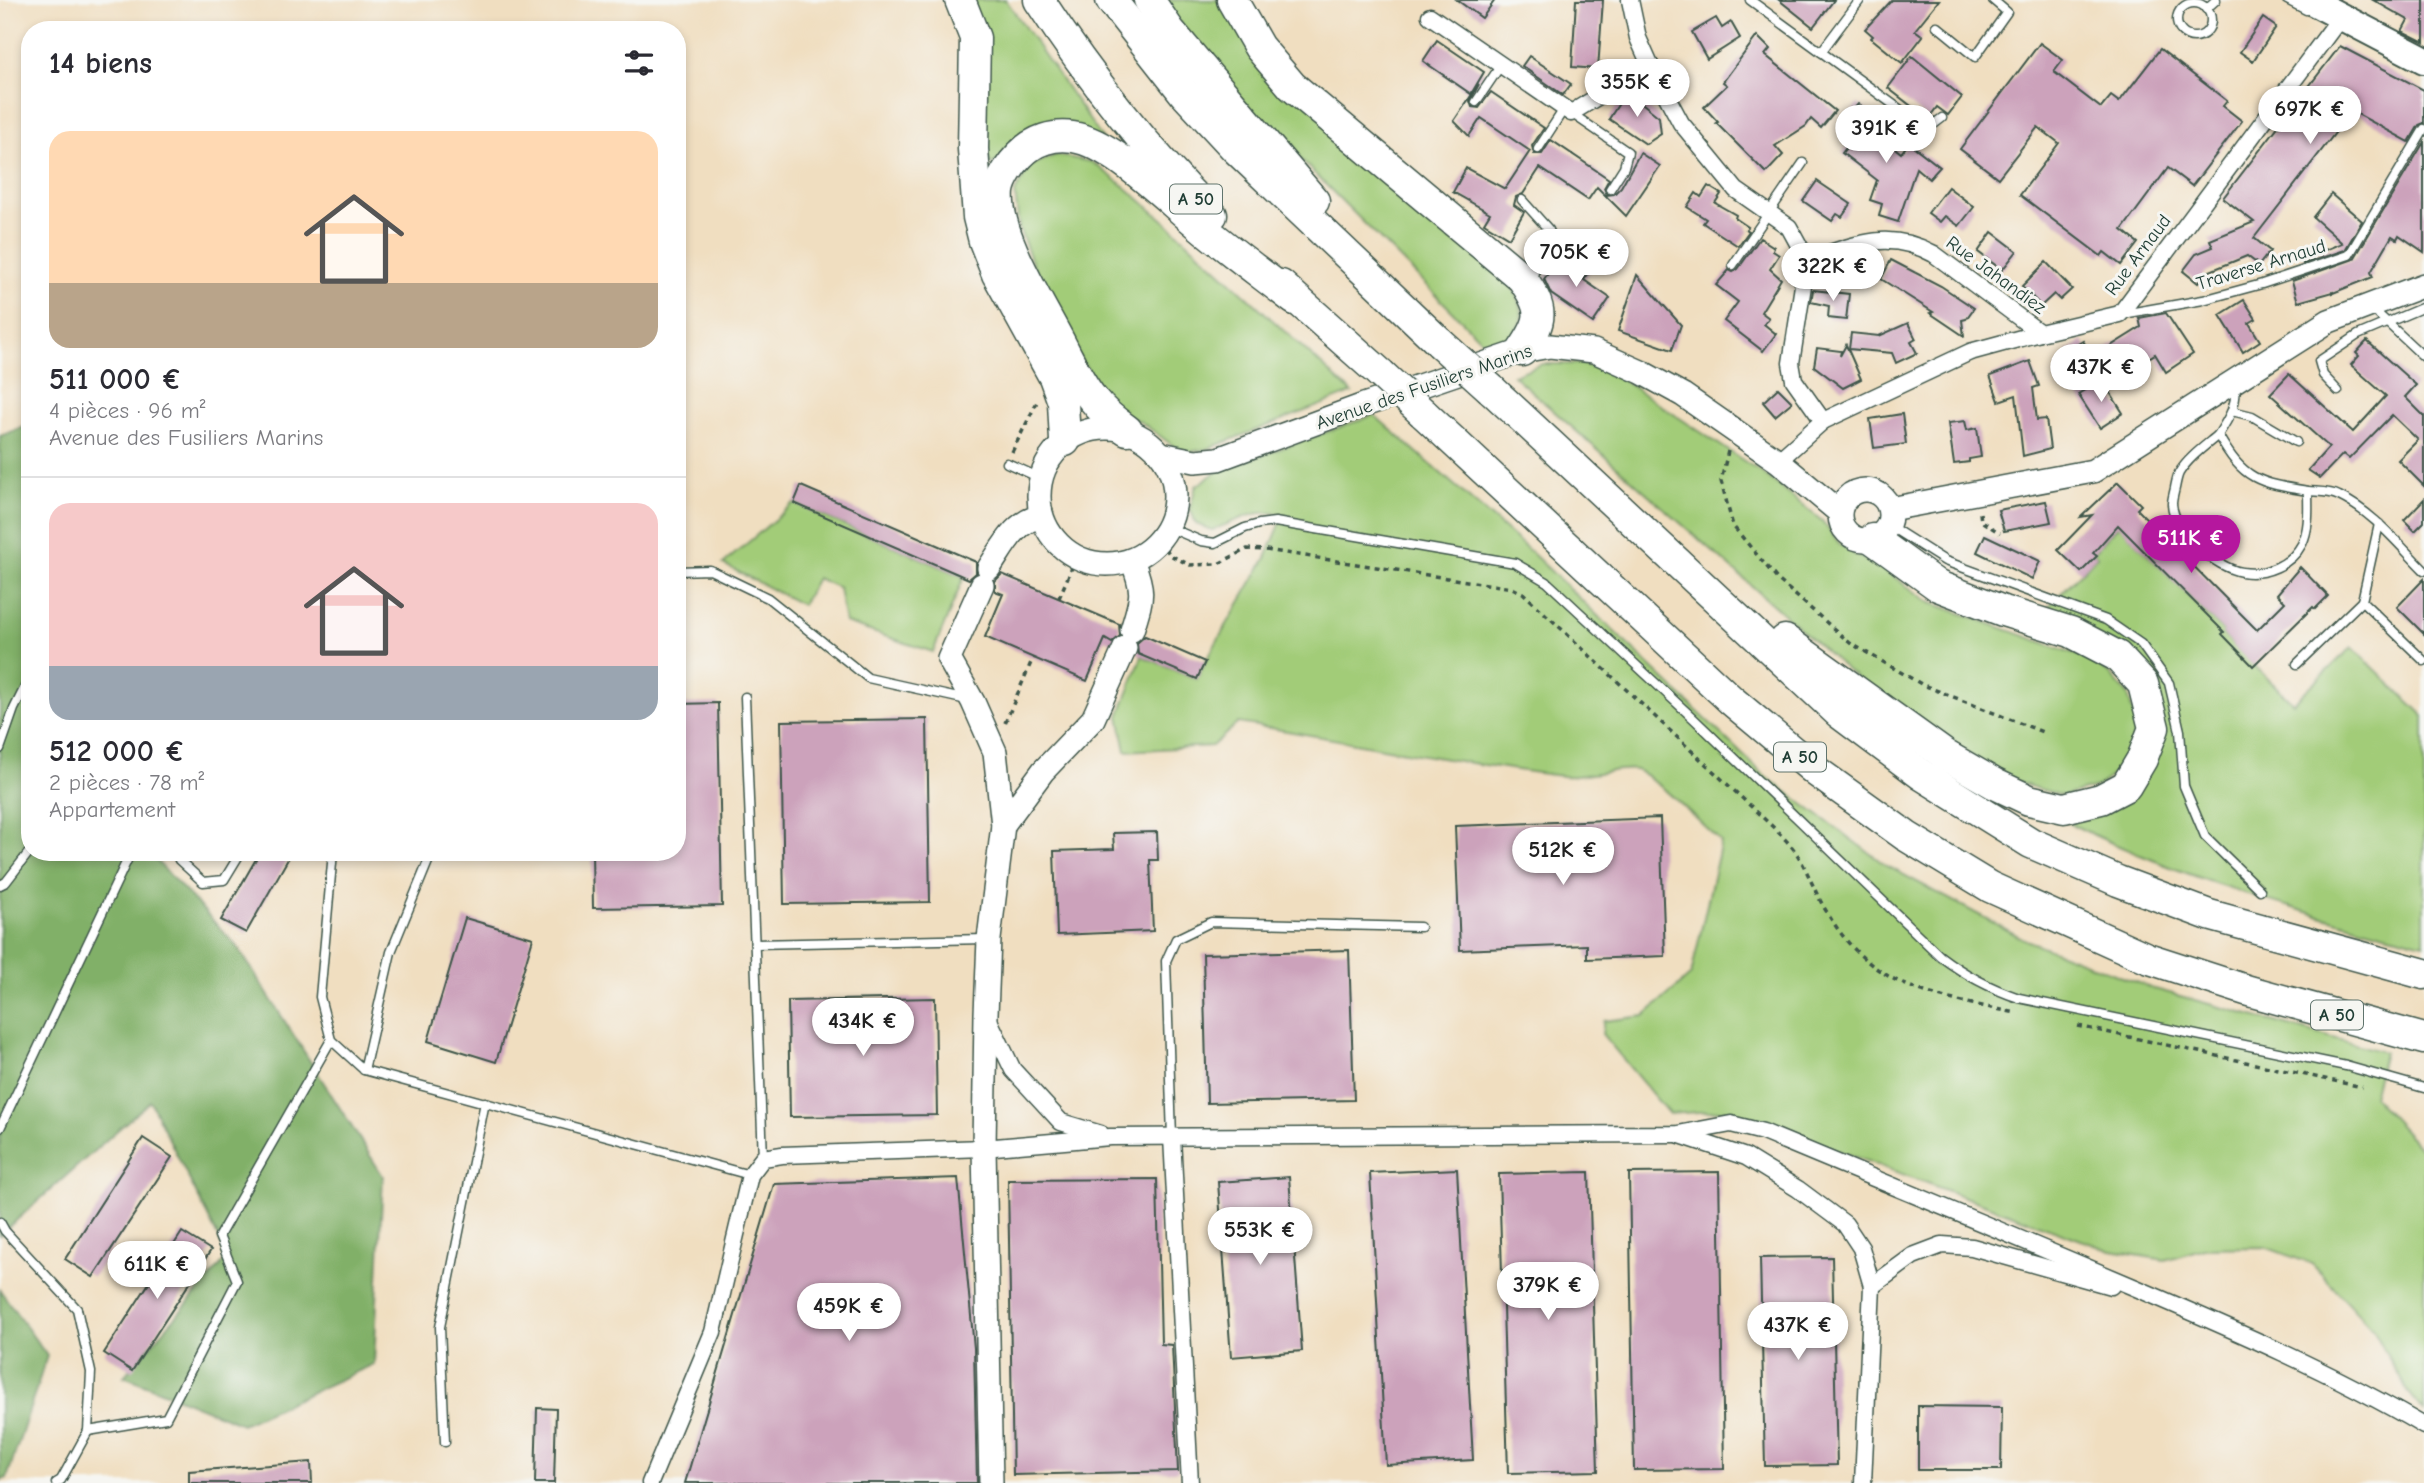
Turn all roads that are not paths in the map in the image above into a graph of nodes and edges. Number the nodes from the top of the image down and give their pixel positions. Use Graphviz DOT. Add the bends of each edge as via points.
graph roads {
  1 [pos="960,0"];
  2 [pos="1039,0"];
  3 [pos="1111,0"];
  4 [pos="1149,0"];
  5 [pos="1232,0"];
  6 [pos="1630,0"];
  7 [pos="1750,0"];
  8 [pos="1993,0"];
  9 [pos="2216,0"];
  10 [pos="2287,0"];
  11 [pos="1855,2"];
  12 [pos="2206,9"];
  13 [pos="1430,16"];
  14 [pos="2326,17"];
  15 [pos="1937,26"];
  16 [pos="1821,52"];
  17 [pos="2424,60"];
  18 [pos="1501,65"];
  19 [pos="1650,65"];
  20 [pos="1476,102"];
  21 [pos="1567,111"];
  22 [pos="1942,118"];
  23 [pos="2424,129"];
  24 [pos="1538,149"];
  25 [pos="1804,163"];
  26 [pos="1610,189"];
  27 [pos="1522,200"];
  28 [pos="1769,212"];
  29 [pos="1807,260"];
  30 [pos="1733,265"];
  31 [pos="1522,278"];
  32 [pos="2424,285"];
  33 [pos="1295,300"];
  34 [pos="2424,307"];
  35 [pos="2381,313"];
  36 [pos="1410,314"];
  37 [pos="2120,314"];
  38 [pos="2040,333"];
  39 [pos="1522,351"];
  40 [pos="2424,356"];
  41 [pos="2235,380"];
  42 [pos="2338,391"];
  43 [pos="2232,411"];
  44 [pos="1823,421"];
  45 [pos="1127,430"];
  46 [pos="2218,435"];
  47 [pos="1065,441"];
  48 [pos="2296,442"];
  49 [pos="1161,454"];
  50 [pos="1218,460"];
  51 [pos="1778,461"];
  52 [pos="1007,463"];
  53 [pos="1040,478"];
  54 [pos="2308,491"];
  55 [pos="1175,500"];
  56 [pos="1839,512"];
  57 [pos="1041,516"];
  58 [pos="2379,524"];
  59 [pos="1884,525"];
  60 [pos="1164,533"];
  61 [pos="1658,547"];
  62 [pos="1132,561"];
  63 [pos="2424,570"];
  64 [pos="686,571"];
  65 [pos="2362,601"];
  66 [pos="2424,661"];
  67 [pos="2297,664"];
  68 [pos="21,696"];
  69 [pos="745,697"];
  70 [pos="973,702"];
  71 [pos="0,749"];
  72 [pos="1003,825"];
  73 [pos="22,861"];
  74 [pos="127,861"];
  75 [pos="180,861"];
  76 [pos="236,861"];
  77 [pos="332,861"];
  78 [pos="428,861"];
  79 [pos="0,886"];
  80 [pos="2260,890"];
  81 [pos="1420,927"];
  82 [pos="989,939"];
  83 [pos="755,944"];
  84 [pos="2424,974"];
  85 [pos="986,1014"];
  86 [pos="2424,1039"];
  87 [pos="331,1040"];
  88 [pos="364,1070"];
  89 [pos="2424,1088"];
  90 [pos="485,1102"];
  91 [pos="0,1128"];
  92 [pos="1678,1135"];
  93 [pos="1110,1137"];
  94 [pos="1171,1137"];
  95 [pos="984,1148"];
  96 [pos="763,1158"];
  97 [pos="750,1175"];
  98 [pos="0,1222"];
  99 [pos="1872,1286"];
  100 [pos="2166,1301"];
  101 [pos="2424,1426"];
  102 [pos="88,1431"];
  103 [pos="445,1442"];
  104 [pos="56,1483"];
  105 [pos="650,1483"];
  106 [pos="991,1483"];
  107 [pos="1191,1483"];
  108 [pos="1863,1483"];
  1 -- 47 [label="highway" via="975,38 973,149 981,229 998,274 1054,377 1063,402"];
  2 -- 33 [label="highway, A 50" via="1138,134"];
  3 -- 36 [label="highway" via="1184,93 1236,149"];
  4 -- 36 [label="highway"];
  5 -- 31 [label="highway" via="1259,47 1292,86"];
  6 -- 19 [label="street" via="1638,38"];
  7 -- 16 [label="lane"];
  8 -- 15 [label="lane" via="2007,12 1975,57"];
  9 -- 12 [label="lane"];
  10 -- 14 [label="lane"];
  11 -- 16 [label="lane"];
  12 -- 12 [label="lane" via="2197,3 2183,7 2177,20 2180,30 2189,36 2204,34 2211,22"];
  13 -- 18 [label="street"];
  14 -- 17 [label="main road"];
  14 -- 37 [label="street, Rue Arnaud"];
  16 -- 22 [label="lane" via="1924,126 1932,127"];
  18 -- 20 [label="lane"];
  18 -- 21 [label="street"];
  19 -- 21 [label="street"];
  19 -- 28 [label="street" via="1681,123 1736,190"];
  21 -- 24 [label="lane"];
  21 -- 26 [label="lane" via="1629,152"];
  23 -- 37 [label="lane, Traverse Arnaud" via="2349,255 2203,300"];
  25 -- 28 [label="lane"];
  27 -- 31 [label="lane" via="1553,241 1533,274"];
  28 -- 29 [label="street" via="1789,227"];
  28 -- 30 [label="lane"];
  29 -- 38 [label="street, Rue Jahandiez" via="1892,239 1915,244"];
  29 -- 44 [label="street" via="1791,363 1794,380"];
  31 -- 39 [label="highway" via="1538,309 1538,328"];
  32 -- 35 [label="street"];
  33 -- 45 [label="highway" via="1094,144 1074,137 1051,137 1028,148 1008,170 999,189 999,210 1008,237 1078,376 1110,418"];
  33 -- 86 [label="highway, A 50, bridge" via="1381,374 1731,700 1817,772 1906,836 1990,887 2147,958"];
  34 -- 35 [label="lane"];
  35 -- 40 [label="lane"];
  35 -- 41 [label="street" via="2329,321"];
  35 -- 42 [label="lane" via="2319,361 2323,375"];
  36 -- 61 [label="highway, bridge"];
  37 -- 38 [label="street, Rue Arnaud"];
  38 -- 44 [label="street, Rue Arnaud" via="1970,352"];
  39 -- 50 [label="street, Avenue des Fusiliers Marins"];
  39 -- 51 [label="street, Avenue des Fusiliers Marins" via="1550,346 1594,351 1683,396"];
  41 -- 43 [label="lane" via="2237,398"];
  41 -- 59 [label="street" via="2093,471 1978,493"];
  43 -- 46 [label="lane"];
  43 -- 48 [label="lane" via="2252,416"];
  44 -- 51 [label="street, Rue Arnaud"];
  45 -- 47 [label="street" via="1095,428"];
  45 -- 49 [label="street" via="1146,439"];
  46 -- 54 [label="lane" via="2244,472 2262,482"];
  46 -- 54 [label="lane" via="2178,474 2172,504 2193,543 2214,560 2241,572 2267,572 2286,562 2301,545 2309,520"];
  47 -- 53 [label="street"];
  49 -- 50 [label="street, Avenue des Fusiliers Marins"];
  49 -- 55 [label="street" via="1172,475"];
  50 -- 55 [label="street, Avenue des Fusiliers Marins"];
  51 -- 56 [label="street, Avenue des Fusiliers Marins"];
  52 -- 53 [label="lane"];
  53 -- 57 [label="street"];
  54 -- 58 [label="lane" via="2336,494"];
  55 -- 60 [label="street"];
  56 -- 59 [label="street" via="1842,527 1861,540"];
  56 -- 59 [label="street" via="1849,495 1868,489 1884,497"];
  57 -- 62 [label="street" via="1055,540 1076,558 1104,564"];
  57 -- 70 [label="street" via="1017,527 985,576 949,659"];
  58 -- 63 [label="lane"];
  58 -- 65 [label="lane"];
  59 -- 61 [label="highway" via="1938,586 2071,632 2117,656 2143,684 2154,727 2126,786 2101,799 2064,808 2029,800 1995,784 1945,755"];
  59 -- 80 [label="lane" via="1945,561 2106,620 2141,644 2169,683 2180,731 2184,786 2205,836"];
  60 -- 62 [label="street"];
  60 -- 89 [label="lane" via="1215,543 1245,528 1275,522 1515,563 1547,582 1965,975 2019,998 2346,1066"];
  61 -- 84 [label="highway" via="1839,713 1922,775 2031,843 2209,915"];
  62 -- 72 [label="street" via="1141,583 1141,599 1129,639 1093,719 1043,771"];
  64 -- 70 [label="lane" via="710,570 768,598 868,678"];
  65 -- 66 [label="lane"];
  65 -- 67 [label="lane"];
  68 -- 71 [label="lane"];
  69 -- 83 [label="lane"];
  70 -- 72 [label="street" via="995,752"];
  72 -- 82 [label="street"];
  73 -- 79 [label="lane"];
  74 -- 91 [label="lane"];
  75 -- 76 [label="lane" via="203,882 224,880"];
  77 -- 87 [label="lane" via="320,998"];
  78 -- 88 [label="lane" via="391,953"];
  81 -- 94 [label="lane" via="1211,922 1176,939 1166,961"];
  82 -- 83 [label="lane"];
  82 -- 85 [label="street"];
  83 -- 96 [label="lane"];
  85 -- 93 [label="street" via="1013,1070 1061,1122"];
  85 -- 95 [label="street"];
  87 -- 88 [label="lane"];
  87 -- 102 [label="lane" via="219,1236 237,1281 166,1418"];
  88 -- 90 [label="lane"];
  90 -- 97 [label="lane"];
  90 -- 103 [label="lane" via="440,1328"];
  92 -- 94 [label="street"];
  92 -- 99 [label="street" via="1746,1157 1845,1224 1861,1248"];
  92 -- 100 [label="street" via="1731,1124 1763,1132"];
  93 -- 94 [label="street"];
  93 -- 95 [label="street"];
  94 -- 107 [label="street"];
  95 -- 96 [label="street"];
  95 -- 106 [label="street"];
  96 -- 97 [label="street"];
  97 -- 105 [label="street" via="713,1332"];
  98 -- 102 [label="lane" via="77,1308 91,1372"];
  99 -- 100 [label="street" via="1913,1256 1942,1245 1972,1247"];
  99 -- 108 [label="street"];
  100 -- 101 [label="street" via="2303,1362"];
  102 -- 104 [label="lane"];
}
